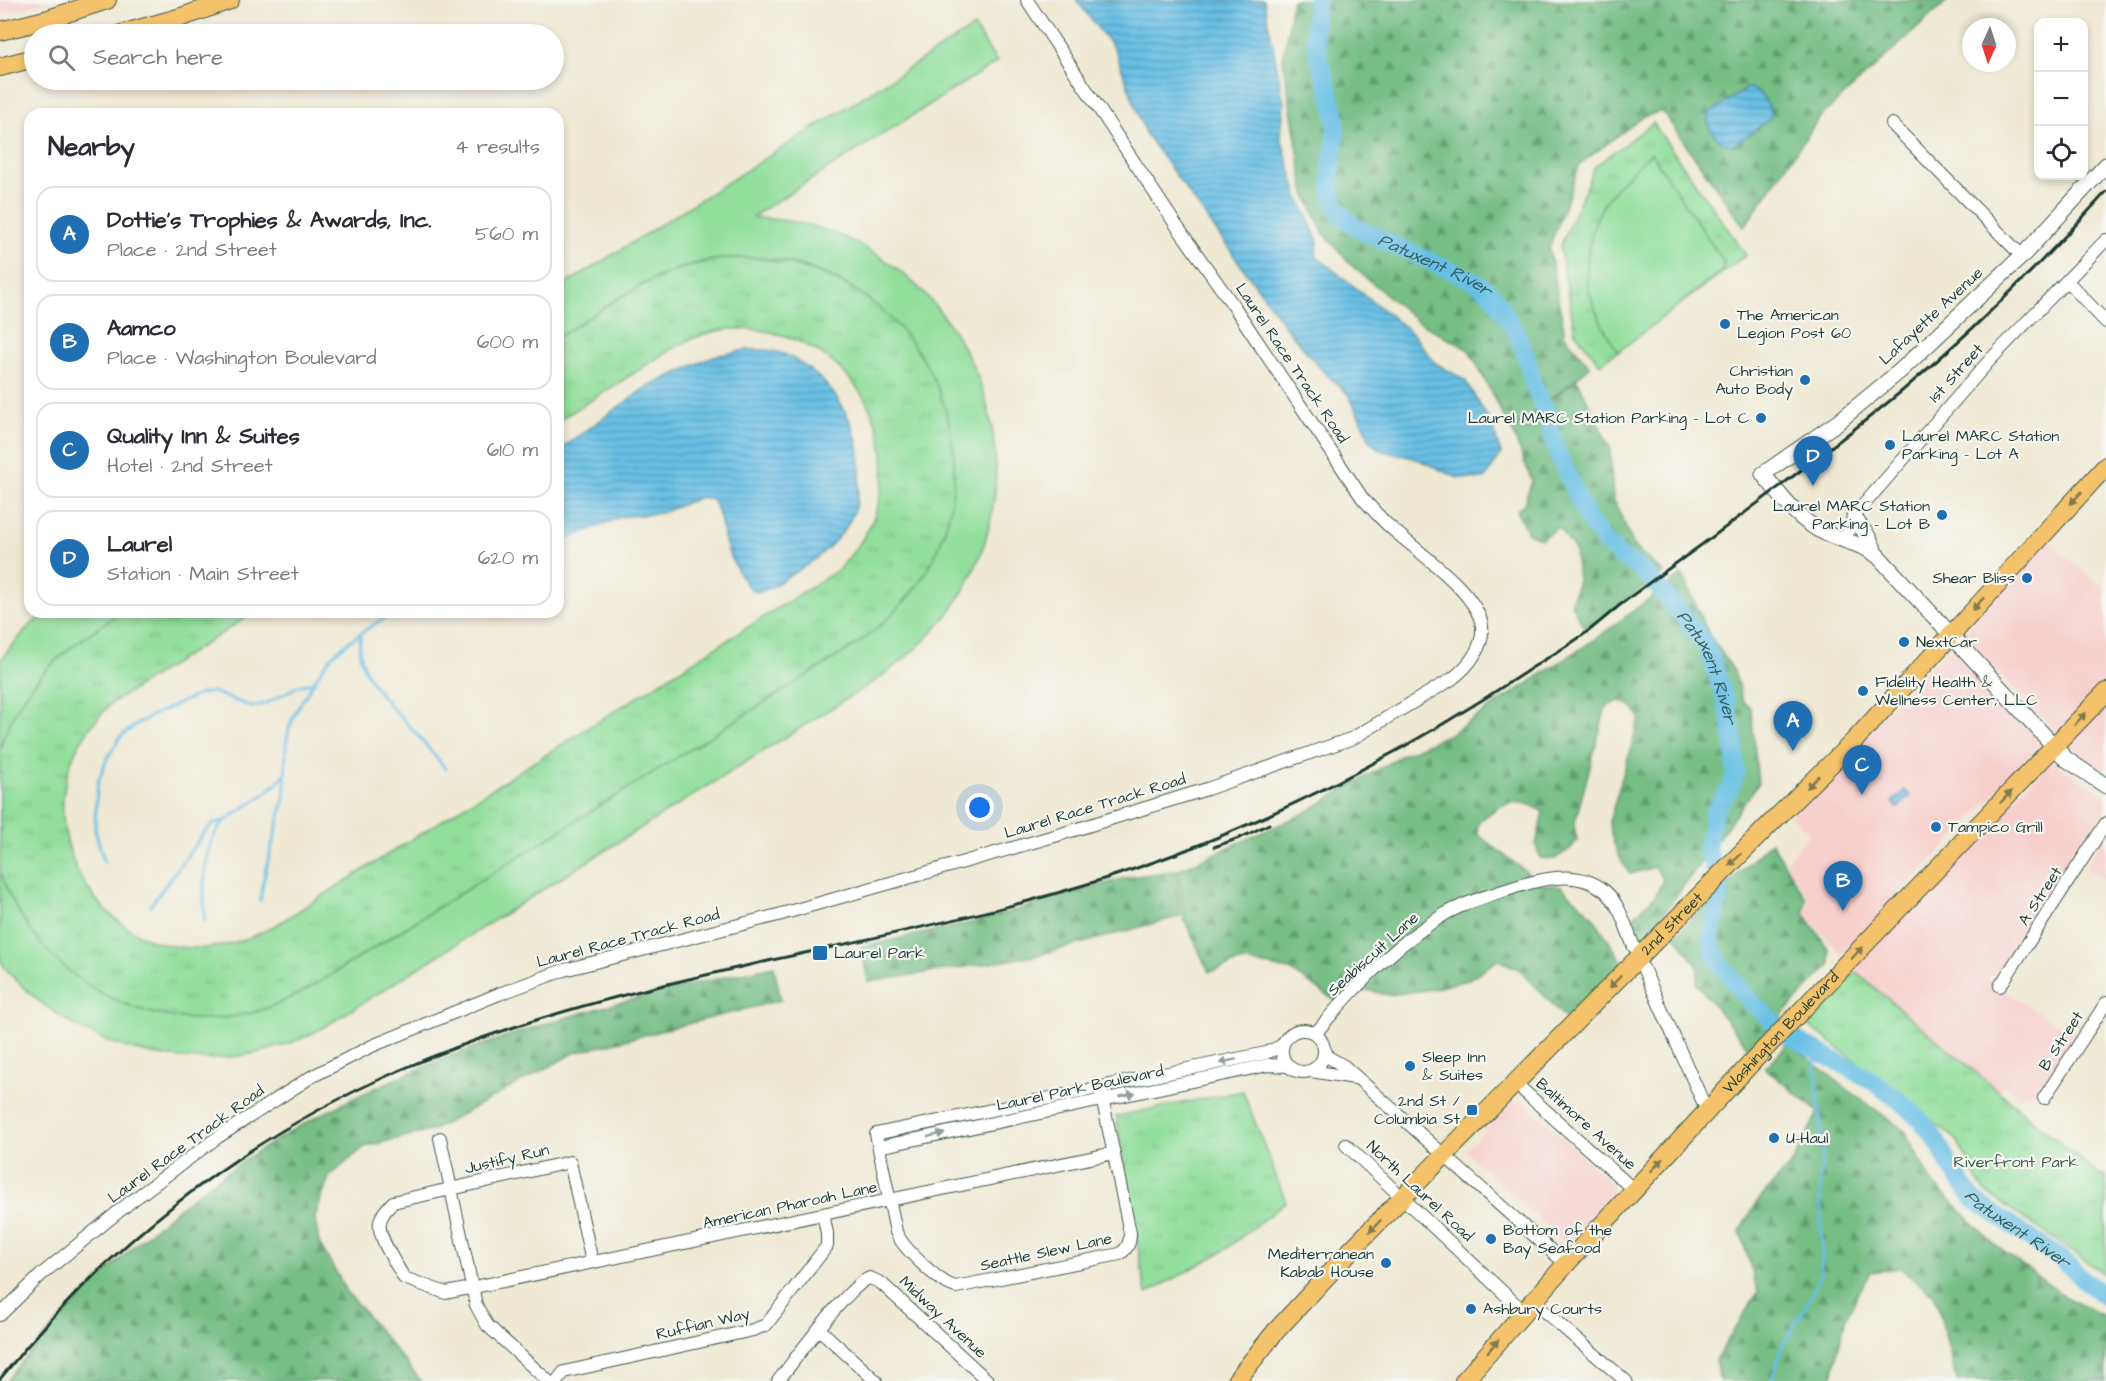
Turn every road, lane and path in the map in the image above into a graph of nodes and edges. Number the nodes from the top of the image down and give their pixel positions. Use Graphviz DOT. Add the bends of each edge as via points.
graph roads {
  1 [pos="107,0"];
  2 [pos="230,0"];
  3 [pos="1027,0"];
  4 [pos="29,24"];
  5 [pos="157,24"];
  6 [pos="24,25"];
  7 [pos="0,31"];
  8 [pos="24,61"];
  9 [pos="0,67"];
  10 [pos="1892,124"];
  11 [pos="2106,165"];
  12 [pos="2106,240"];
  13 [pos="2022,256"];
  14 [pos="2067,281"];
  15 [pos="2106,322"];
  16 [pos="2106,466"];
  17 [pos="1854,517"];
  18 [pos="1845,539"];
  19 [pos="1875,554"];
  20 [pos="1950,634"];
  21 [pos="2106,692"];
  22 [pos="2055,747"];
  23 [pos="2106,786"];
  24 [pos="2106,823"];
  25 [pos="1634,947"];
  26 [pos="1643,968"];
  27 [pos="2000,986"];
  28 [pos="2106,1003"];
  29 [pos="1315,1034"];
  30 [pos="1284,1045"];
  31 [pos="1324,1048"];
  32 [pos="1288,1066"];
  33 [pos="1311,1071"];
  34 [pos="1355,1078"];
  35 [pos="1516,1084"];
  36 [pos="1100,1087"];
  37 [pos="2044,1098"];
  38 [pos="1102,1100"];
  39 [pos="1707,1112"];
  40 [pos="440,1138"];
  41 [pos="1346,1145"];
  42 [pos="879,1148"];
  43 [pos="1114,1153"];
  44 [pos="1443,1156"];
  45 [pos="451,1189"];
  46 [pos="1634,1190"];
  47 [pos="1402,1197"];
  48 [pos="890,1201"];
  49 [pos="823,1214"];
  50 [pos="592,1262"];
  51 [pos="1566,1264"];
  52 [pos="473,1287"];
  53 [pos="1528,1306"];
  54 [pos="0,1315"];
  55 [pos="819,1329"];
  56 [pos="548,1381"];
  57 [pos="557,1381"];
  58 [pos="778,1381"];
  59 [pos="876,1381"];
  60 [pos="988,1381"];
  61 [pos="1236,1381"];
  62 [pos="1464,1381"];
  63 [pos="1626,1381"];
  1 -- 4 [label="main road"];
  2 -- 5 [label="main road"];
  3 -- 54 [label="street, Laurel Race Track Road" via="1363,499 1468,596 1482,632 1473,658 1452,679 1353,738 1058,835 778,915 564,970 372,1046 311,1077 218,1137 120,1210 42,1274"];
  6 -- 7 [label="main road"];
  8 -- 9 [label="main road"];
  10 -- 13 [label="street"];
  11 -- 13 [label="street, Lafayette Avenue"];
  12 -- 14 [label="street, 1st Street"];
  13 -- 18 [label="street, Lafayette Avenue" via="1893,377 1838,422 1763,474 1804,520"];
  14 -- 15 [label="street"];
  14 -- 17 [label="street, 1st Street" via="1983,367"];
  16 -- 20 [label="main road, 2nd Street, one-way"];
  17 -- 18 [label="street, 1st Street"];
  17 -- 19 [label="street" via="1873,540"];
  18 -- 19 [label="street" via="1864,545"];
  19 -- 20 [label="street"];
  20 -- 22 [label="street"];
  20 -- 35 [label="main road, 2nd Street, one-way" via="1854,741"];
  22 -- 21 [label="main road, Washington Boulevard, one-way"];
  22 -- 23 [label="street"];
  39 -- 22 [label="main road, Washington Boulevard, one-way"];
  24 -- 27 [label="street, A Street"];
  25 -- 29 [label="street, Seabiscuit Lane" via="1616,904 1606,891 1582,879 1557,877 1526,884 1447,913 1421,930 1340,1004"];
  26 -- 39 [label="street"];
  28 -- 37 [label="street, B Street"];
  29 -- 30 [label="street, Laurel Park Boulevard" via="1298,1031"];
  29 -- 31 [label="street"];
  30 -- 32 [label="street"];
  30 -- 36 [label="street, Laurel Park Boulevard, one-way" via="1266,1053"];
  31 -- 33 [label="street" via="1322,1062"];
  31 -- 34 [label="street" via="1328,1057"];
  32 -- 33 [label="street, Laurel Park Boulevard" via="1298,1072"];
  38 -- 32 [label="street, Laurel Park Boulevard, one-way" via="1268,1065"];
  33 -- 34 [label="street, Laurel Park Boulevard"];
  34 -- 44 [label="street"];
  35 -- 44 [label="main road, 2nd Street"];
  35 -- 46 [label="street, Baltimore Avenue"];
  36 -- 38 [label="street, Seattle Slew Lane"];
  36 -- 42 [label="street, Laurel Park Boulevard" via="876,1134"];
  42 -- 38 [label="street, Laurel Park Boulevard, one-way"];
  38 -- 43 [label="street, Seattle Slew Lane"];
  46 -- 39 [label="main road, Washington Boulevard, one-way"];
  40 -- 45 [label="street"];
  41 -- 47 [label="street, North Laurel Road"];
  42 -- 48 [label="street"];
  43 -- 48 [label="street, American Pharoah Lane"];
  43 -- 48 [label="street, Seattle Slew Lane" via="1130,1233 1128,1247 1120,1254 963,1287 951,1286 903,1244 896,1232"];
  44 -- 47 [label="main road, 2nd Street"];
  44 -- 51 [label="street"];
  45 -- 50 [label="street, Justify Run" via="570,1162"];
  45 -- 52 [label="street"];
  45 -- 52 [label="street, Justify Run" via="393,1202 380,1223 382,1236 404,1278 446,1293"];
  46 -- 51 [label="main road, Washington Boulevard"];
  47 -- 53 [label="street, North Laurel Road"];
  47 -- 61 [label="main road, 2nd Street, one-way" via="1275,1332"];
  48 -- 49 [label="street, American Pharoah Lane"];
  49 -- 50 [label="street, American Pharoah Lane"];
  49 -- 57 [label="street, Ruffian Way" via="827,1246 766,1325 564,1372"];
  50 -- 52 [label="street, American Pharoah Lane"];
  51 -- 53 [label="main road, Washington Boulevard"];
  52 -- 56 [label="street" via="476,1305 487,1325"];
  62 -- 53 [label="main road, Washington Boulevard, one-way"];
  53 -- 63 [label="street, North Laurel Road"];
  55 -- 58 [label="street, Midway Avenue"];
  55 -- 59 [label="street"];
  55 -- 60 [label="street, Midway Avenue" via="859,1283 870,1278 881,1282"];
}
